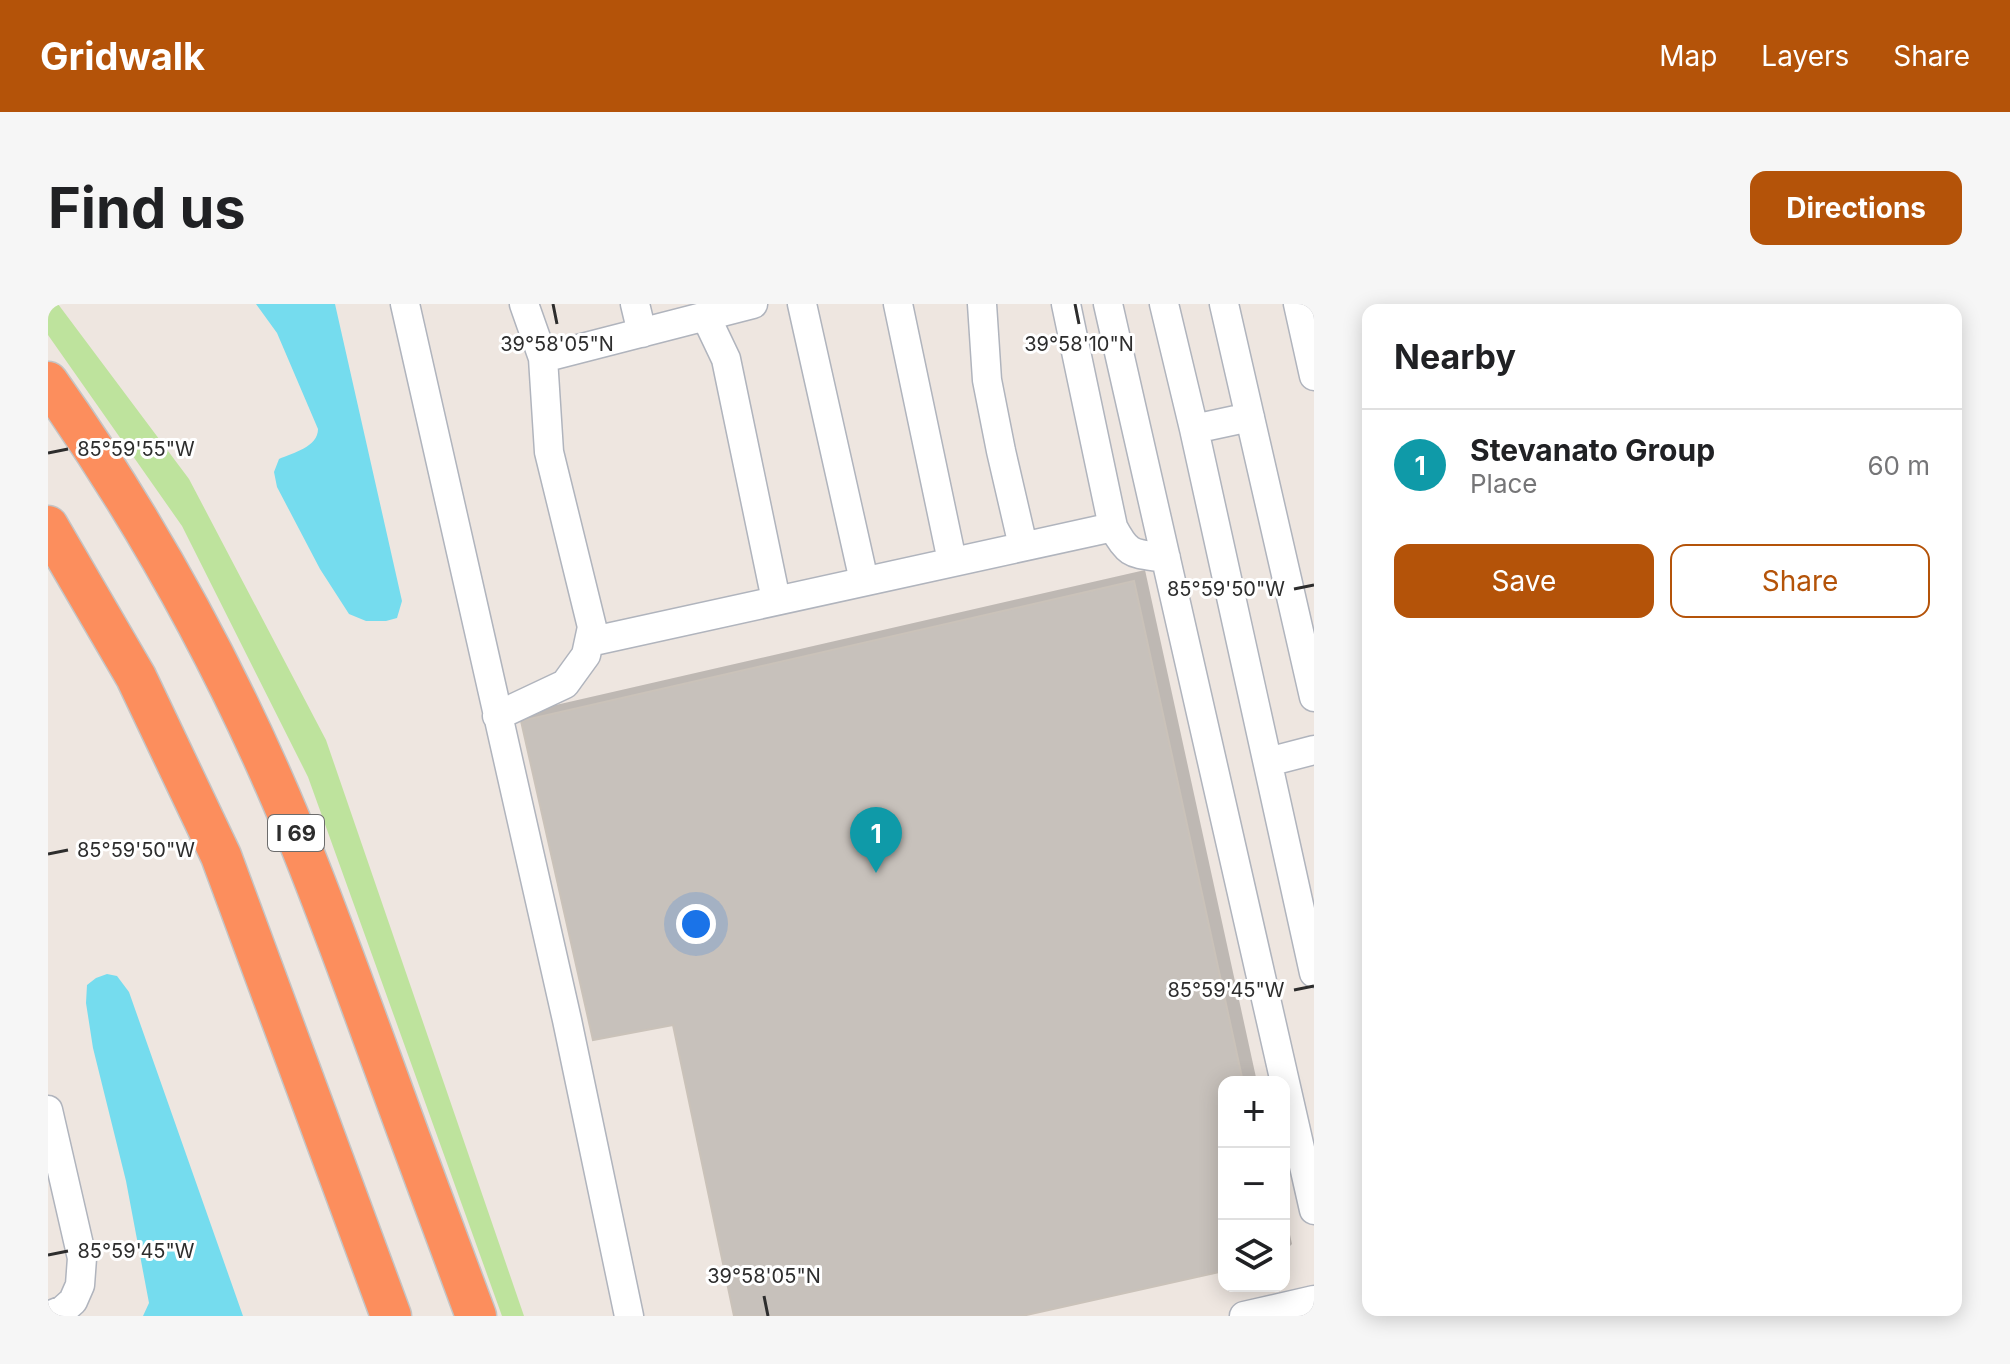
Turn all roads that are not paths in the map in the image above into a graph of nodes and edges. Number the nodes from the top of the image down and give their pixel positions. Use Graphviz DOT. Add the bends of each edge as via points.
graph roads {
  1 [pos="405,304"];
  2 [pos="524,304"];
  3 [pos="635,304"];
  4 [pos="753,304"];
  5 [pos="802,304"];
  6 [pos="898,304"];
  7 [pos="982,304"];
  8 [pos="1066,304"];
  9 [pos="1108,304"];
  10 [pos="1164,304"];
  11 [pos="1224,304"];
  12 [pos="1298,304"];
  13 [pos="706,317"];
  14 [pos="642,333"];
  15 [pos="543,358"];
  16 [pos="1314,376"];
  17 [pos="48,382"];
  18 [pos="1250,417"];
  19 [pos="1194,429"];
  20 [pos="48,526"];
  21 [pos="1113,527"];
  22 [pos="1023,546"];
  23 [pos="1166,558"];
  24 [pos="952,561"];
  25 [pos="864,581"];
  26 [pos="776,600"];
  27 [pos="589,642"];
  28 [pos="1314,697"];
  29 [pos="497,716"];
  30 [pos="1314,750"];
  31 [pos="1268,762"];
  32 [pos="1314,973"];
  33 [pos="48,1110"];
  34 [pos="1314,1210"];
  35 [pos="1314,1300"];
  36 [pos="48,1316"];
  37 [pos="391,1316"];
  38 [pos="476,1316"];
  39 [pos="629,1316"];
  40 [pos="1244,1316"];
  1 -- 29 [label="street"];
  2 -- 15 [label="street"];
  3 -- 14 [label="street"];
  4 -- 13 [label="street"];
  5 -- 25 [label="street"];
  6 -- 24 [label="street"];
  7 -- 22 [label="street" via="987,380"];
  8 -- 21 [label="street"];
  9 -- 23 [label="street"];
  10 -- 19 [label="street"];
  11 -- 18 [label="street"];
  12 -- 16 [label="street"];
  13 -- 14 [label="street"];
  13 -- 26 [label="street" via="726,359"];
  14 -- 15 [label="street"];
  15 -- 27 [label="street" via="549,452 592,627"];
  17 -- 38 [label="highway, I 69" via="148,536 248,727 336,937"];
  18 -- 19 [label="street"];
  18 -- 28 [label="street"];
  19 -- 31 [label="street"];
  20 -- 37 [label="highway" via="136,677 221,856"];
  21 -- 22 [label="street"];
  21 -- 23 [label="street" via="1124,547 1135,554"];
  22 -- 24 [label="street"];
  23 -- 34 [label="street"];
  24 -- 25 [label="street"];
  25 -- 26 [label="street"];
  26 -- 27 [label="street"];
  27 -- 29 [label="street" via="565,684"];
  29 -- 39 [label="street"];
  30 -- 31 [label="street"];
  31 -- 32 [label="street"];
  33 -- 36 [label="street" via="82,1258 73,1301"];
  35 -- 40 [label="street"];
}
